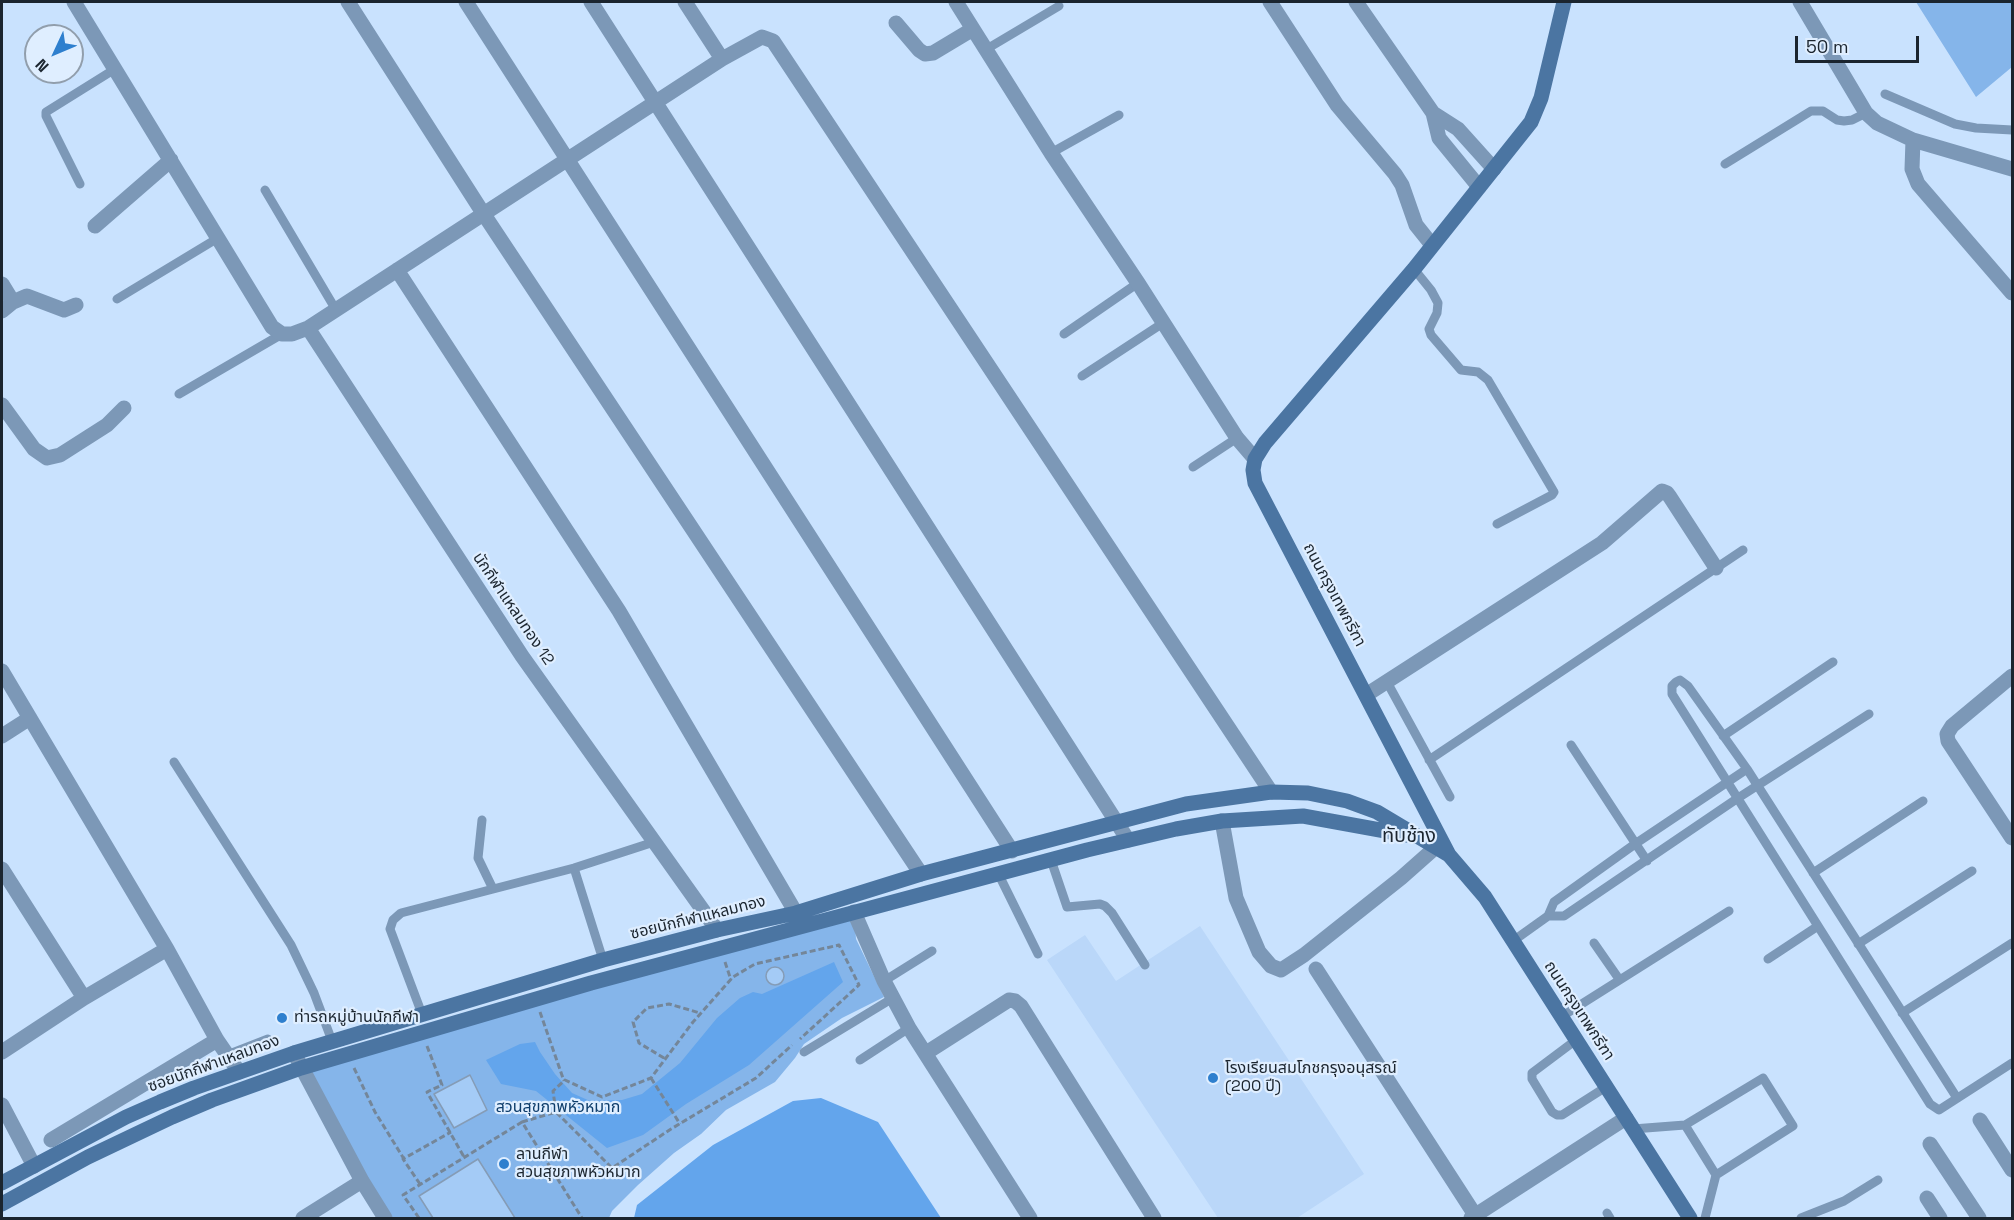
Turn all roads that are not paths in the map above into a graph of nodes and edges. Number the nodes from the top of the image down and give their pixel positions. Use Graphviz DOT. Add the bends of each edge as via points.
graph roads {
  1 [pos="74,2"];
  2 [pos="348,2"];
  3 [pos="466,2"];
  4 [pos="591,2"];
  5 [pos="685,2"];
  6 [pos="956,2"];
  7 [pos="1270,2"];
  8 [pos="1356,2"];
  9 [pos="1564,2"];
  10 [pos="1800,2"];
  11 [pos="1059,6"];
  12 [pos="896,23"];
  13 [pos="973,29"];
  14 [pos="986,50"];
  15 [pos="722,59"];
  16 [pos="115,69"];
  17 [pos="1885,94"];
  18 [pos="656,103"];
  19 [pos="1433,113"];
  20 [pos="1866,113"];
  21 [pos="1119,115"];
  22 [pos="2013,130"];
  23 [pos="1913,140"];
  24 [pos="1051,153"];
  25 [pos="171,160"];
  26 [pos="567,161"];
  27 [pos="1725,164"];
  28 [pos="1494,169"];
  29 [pos="2013,169"];
  30 [pos="80,184"];
  31 [pos="1479,187"];
  32 [pos="264,190"];
  33 [pos="483,213"];
  34 [pos="95,226"];
  35 [pos="219,238"];
  36 [pos="1432,246"];
  37 [pos="1414,268"];
  38 [pos="398,270"];
  39 [pos="1138,283"];
  40 [pos="2,284"];
  41 [pos="2013,293"];
  42 [pos="117,299"];
  43 [pos="76,305"];
  44 [pos="7,307"];
  45 [pos="336,310"];
  46 [pos="1163,323"];
  47 [pos="308,328"];
  48 [pos="282,334"];
  49 [pos="1064,334"];
  50 [pos="1082,376"];
  51 [pos="179,394"];
  52 [pos="2,405"];
  53 [pos="123,408"];
  54 [pos="1237,438"];
  55 [pos="1256,459"];
  56 [pos="1193,467"];
  57 [pos="1497,524"];
  58 [pos="1743,550"];
  59 [pos="1716,568"];
  60 [pos="1833,662"];
  61 [pos="2,671"];
  62 [pos="1387,682"];
  63 [pos="2011,682"];
  64 [pos="1366,695"];
  65 [pos="1869,714"];
  66 [pos="30,718"];
  67 [pos="2,736"];
  68 [pos="1724,736"];
  69 [pos="1571,745"];
  70 [pos="1429,760"];
  71 [pos="174,762"];
  72 [pos="1747,769"];
  73 [pos="1728,782"];
  74 [pos="1757,785"];
  75 [pos="1271,792"];
  76 [pos="1450,797"];
  77 [pos="1738,798"];
  78 [pos="1923,801"];
  79 [pos="482,820"];
  80 [pos="1117,821"];
  81 [pos="1222,821"];
  82 [pos="1419,837"];
  83 [pos="2013,838"];
  84 [pos="1128,840"];
  85 [pos="654,842"];
  86 [pos="1635,844"];
  87 [pos="1012,851"];
  88 [pos="1443,851"];
  89 [pos="1051,860"];
  90 [pos="1647,861"];
  91 [pos="574,868"];
  92 [pos="2,869"];
  93 [pos="1972,871"];
  94 [pos="1813,873"];
  95 [pos="921,874"];
  96 [pos="999,875"];
  97 [pos="493,889"];
  98 [pos="1729,911"];
  99 [pos="854,912"];
  100 [pos="796,913"];
  101 [pos="1548,916"];
  102 [pos="1818,926"];
  103 [pos="717,930"];
  104 [pos="1513,941"];
  105 [pos="1594,943"];
  106 [pos="2013,943"];
  107 [pos="1858,944"];
  108 [pos="167,949"];
  109 [pos="932,951"];
  110 [pos="1038,954"];
  111 [pos="1768,959"];
  112 [pos="603,960"];
  113 [pos="1145,965"];
  114 [pos="1316,969"];
  115 [pos="1619,979"];
  116 [pos="884,981"];
  117 [pos="84,998"];
  118 [pos="893,998"];
  119 [pos="1902,1013"];
  120 [pos="422,1014"];
  121 [pos="1561,1017"];
  122 [pos="909,1029"];
  123 [pos="268,1039"];
  124 [pos="217,1040"];
  125 [pos="332,1041"];
  126 [pos="1576,1041"];
  127 [pos="804,1052"];
  128 [pos="2,1053"];
  129 [pos="294,1053"];
  130 [pos="926,1053"];
  131 [pos="227,1055"];
  132 [pos="860,1060"];
  133 [pos="2013,1063"];
  134 [pos="302,1068"];
  135 [pos="239,1072"];
  136 [pos="1606,1087"];
  137 [pos="1957,1098"];
  138 [pos="2,1106"];
  139 [pos="1980,1120"];
  140 [pos="1629,1123"];
  141 [pos="1685,1125"];
  142 [pos="51,1140"];
  143 [pos="1930,1144"];
  144 [pos="34,1166"];
  145 [pos="2013,1170"];
  146 [pos="1716,1175"];
  147 [pos="1878,1180"];
  148 [pos="362,1181"];
  149 [pos="2,1183"];
  150 [pos="1927,1198"];
  151 [pos="2,1203"];
  152 [pos="303,1218"];
  153 [pos="385,1218"];
  154 [pos="1030,1218"];
  155 [pos="1154,1218"];
  156 [pos="1475,1218"];
  157 [pos="1690,1218"];
  158 [pos="1705,1218"];
  159 [pos="1801,1218"];
  160 [pos="1940,1218"];
  161 [pos="1979,1218"];
  1 -- 16 [label="street"];
  2 -- 33 [label="street"];
  3 -- 26 [label="street"];
  4 -- 18 [label="street"];
  5 -- 15 [label="street"];
  6 -- 13 [label="street"];
  7 -- 36 [label="street" via="1337,105 1395,174 1416,225"];
  8 -- 19 [label="street"];
  9 -- 28 [label="street" via="1541,98 1531,122"];
  10 -- 20 [label="street"];
  11 -- 14 [label="lane"];
  12 -- 13 [label="street" via="925,54"];
  13 -- 14 [label="street"];
  14 -- 24 [label="street"];
  15 -- 18 [label="street"];
  15 -- 75 [label="street" via="762,37 773,41"];
  16 -- 25 [label="street"];
  16 -- 30 [label="lane" via="46,112"];
  17 -- 22 [label="lane" via="1955,124"];
  18 -- 26 [label="street"];
  18 -- 80 [label="street"];
  19 -- 28 [label="street" via="1458,129"];
  19 -- 31 [label="street" via="1439,138"];
  20 -- 23 [label="street" via="1877,123"];
  20 -- 27 [label="lane" via="1844,121 1823,111 1811,111"];
  21 -- 24 [label="lane"];
  23 -- 29 [label="street"];
  23 -- 41 [label="street" via="1912,169 1918,184"];
  24 -- 39 [label="street"];
  25 -- 34 [label="street"];
  25 -- 35 [label="street"];
  26 -- 33 [label="street"];
  26 -- 87 [label="street"];
  28 -- 31 [label="street"];
  31 -- 36 [label="street"];
  32 -- 45 [label="lane"];
  33 -- 38 [label="street"];
  33 -- 95 [label="street"];
  35 -- 42 [label="lane"];
  35 -- 48 [label="street" via="272,327"];
  36 -- 37 [label="street"];
  37 -- 55 [label="street"];
  37 -- 57 [label="lane" via="1438,303 1429,330 1431,336 1461,370 1479,372 1488,380 1554,492"];
  38 -- 45 [label="street"];
  38 -- 100 [label="street" via="619,611"];
  39 -- 46 [label="street"];
  39 -- 49 [label="lane"];
  40 -- 44 [label="street"];
  43 -- 44 [label="street" via="64,310 27,296"];
  45 -- 47 [label="street"];
  46 -- 50 [label="lane"];
  46 -- 54 [label="street"];
  47 -- 48 [label="street"];
  47 -- 85 [label="street, นักกีฬาแหลมทอง 12" via="522,656"];
  48 -- 51 [label="lane"];
  52 -- 53 [label="street" via="34,449 47,458 60,455 107,425"];
  54 -- 55 [label="street"];
  54 -- 56 [label="lane"];
  55 -- 64 [label="street, ถนนกรุงเทพกรีฑา" via="1255,483"];
  58 -- 59 [label="lane"];
  59 -- 62 [label="street" via="1670,497 1662,491 1602,543"];
  59 -- 70 [label="lane"];
  60 -- 68 [label="lane"];
  61 -- 66 [label="street"];
  62 -- 64 [label="street"];
  62 -- 70 [label="lane"];
  63 -- 83 [label="street" via="1952,726 1947,734"];
  64 -- 88 [label="street, ถนนกรุงเทพกรีฑา"];
  65 -- 74 [label="lane"];
  66 -- 67 [label="street"];
  66 -- 108 [label="street"];
  68 -- 72 [label="lane"];
  68 -- 73 [label="lane" via="1688,686 1680,680 1676,682 1672,694"];
  69 -- 86 [label="lane"];
  70 -- 76 [label="lane"];
  71 -- 125 [label="lane" via="291,945"];
  72 -- 73 [label="lane"];
  72 -- 74 [label="lane"];
  73 -- 77 [label="lane"];
  73 -- 86 [label="lane"];
  74 -- 77 [label="lane"];
  74 -- 94 [label="lane"];
  75 -- 80 [label="street, ซอยนักกีฬาแหลมทอง" via="1186,804"];
  75 -- 82 [label="street, ซอยนักกีฬาแหลมทอง" via="1308,793 1347,801 1377,812"];
  77 -- 90 [label="lane"];
  77 -- 102 [label="lane"];
  78 -- 94 [label="lane"];
  79 -- 97 [label="lane" via="478,858"];
  80 -- 84 [label="street"];
  80 -- 87 [label="street, ซอยนักกีฬาแหลมทอง"];
  81 -- 82 [label="street, ซอยนักกีฬาแหลมทอง" via="1303,816"];
  81 -- 84 [label="street, ซอยนักกีฬาแหลมทอง"];
  81 -- 88 [label="street" via="1236,898 1259,952 1271,966 1281,970 1401,878"];
  82 -- 88 [label="street, ซอยนักกีฬาแหลมทอง"];
  84 -- 89 [label="street, ซอยนักกีฬาแหลมทอง"];
  85 -- 91 [label="lane"];
  85 -- 103 [label="street, นักกีฬาแหลมทอง 12"];
  86 -- 90 [label="lane"];
  86 -- 101 [label="lane" via="1554,902"];
  87 -- 95 [label="street, ซอยนักกีฬาแหลมทอง"];
  88 -- 104 [label="street, ถนนกรุงเทพกรีฑา" via="1485,897"];
  89 -- 96 [label="street, ซอยนักกีฬาแหลมทอง"];
  89 -- 113 [label="lane" via="1068,907 1105,906"];
  90 -- 101 [label="lane" via="1564,916"];
  91 -- 97 [label="lane"];
  91 -- 112 [label="lane"];
  92 -- 117 [label="street"];
  93 -- 107 [label="lane"];
  94 -- 107 [label="lane"];
  95 -- 100 [label="street, ซอยนักกีฬาแหลมทอง"];
  96 -- 99 [label="street, ซอยนักกีฬาแหลมทอง"];
  96 -- 110 [label="lane"];
  97 -- 120 [label="lane" via="417,908 393,920 390,929"];
  98 -- 115 [label="lane"];
  99 -- 116 [label="street"];
  99 -- 134 [label="street, ซอยนักกีฬาแหลมทอง" via="535,999"];
  100 -- 103 [label="street, ซอยนักกีฬาแหลมทอง"];
  101 -- 104 [label="lane"];
  102 -- 111 [label="lane"];
  102 -- 137 [label="lane" via="1930,1104 1939,1110"];
  103 -- 112 [label="street, ซอยนักกีฬาแหลมทอง"];
  104 -- 121 [label="street, ถนนกรุงเทพกรีฑา"];
  105 -- 115 [label="lane"];
  106 -- 119 [label="lane"];
  107 -- 119 [label="lane"];
  108 -- 117 [label="street"];
  108 -- 124 [label="street"];
  109 -- 116 [label="lane"];
  112 -- 120 [label="street, ซอยนักกีฬาแหลมทอง"];
  114 -- 156 [label="street"];
  115 -- 121 [label="lane"];
  116 -- 118 [label="street"];
  117 -- 128 [label="street"];
  118 -- 122 [label="street"];
  118 -- 127 [label="lane"];
  119 -- 137 [label="lane"];
  120 -- 125 [label="street, ซอยนักกีฬาแหลมทอง"];
  121 -- 126 [label="street, ถนนกรุงเทพกรีฑา"];
  122 -- 130 [label="street"];
  122 -- 132 [label="lane"];
  123 -- 131 [label="lane"];
  124 -- 131 [label="street"];
  124 -- 142 [label="street"];
  125 -- 129 [label="street, ซอยนักกีฬาแหลมทอง"];
  126 -- 136 [label="street, ถนนกรุงเทพกรีฑา"];
  126 -- 136 [label="lane" via="1532,1073 1552,1112 1562,1115"];
  129 -- 134 [label="street"];
  129 -- 135 [label="street, ซอยนักกีฬาแหลมทอง"];
  130 -- 154 [label="street"];
  130 -- 155 [label="street" via="1009,1000 1015,1001"];
  131 -- 135 [label="street"];
  133 -- 137 [label="lane"];
  134 -- 148 [label="street"];
  134 -- 151 [label="street, ซอยนักกีฬาแหลมทอง" via="172,1117"];
  135 -- 144 [label="street, ซอยนักกีฬาแหลมทอง" via="126,1117"];
  136 -- 140 [label="street, ถนนกรุงเทพกรีฑา"];
  138 -- 144 [label="street"];
  139 -- 145 [label="street"];
  140 -- 141 [label="lane"];
  140 -- 156 [label="street"];
  140 -- 157 [label="street, ถนนกรุงเทพกรีฑา"];
  141 -- 146 [label="lane"];
  141 -- 146 [label="lane" via="1763,1078 1787,1116 1793,1126"];
  143 -- 161 [label="street"];
  144 -- 149 [label="street, ซอยนักกีฬาแหลมทอง"];
  146 -- 158 [label="lane"];
  147 -- 159 [label="lane" via="1844,1202"];
  148 -- 152 [label="street"];
  148 -- 153 [label="street"];
  150 -- 160 [label="street"];
}
